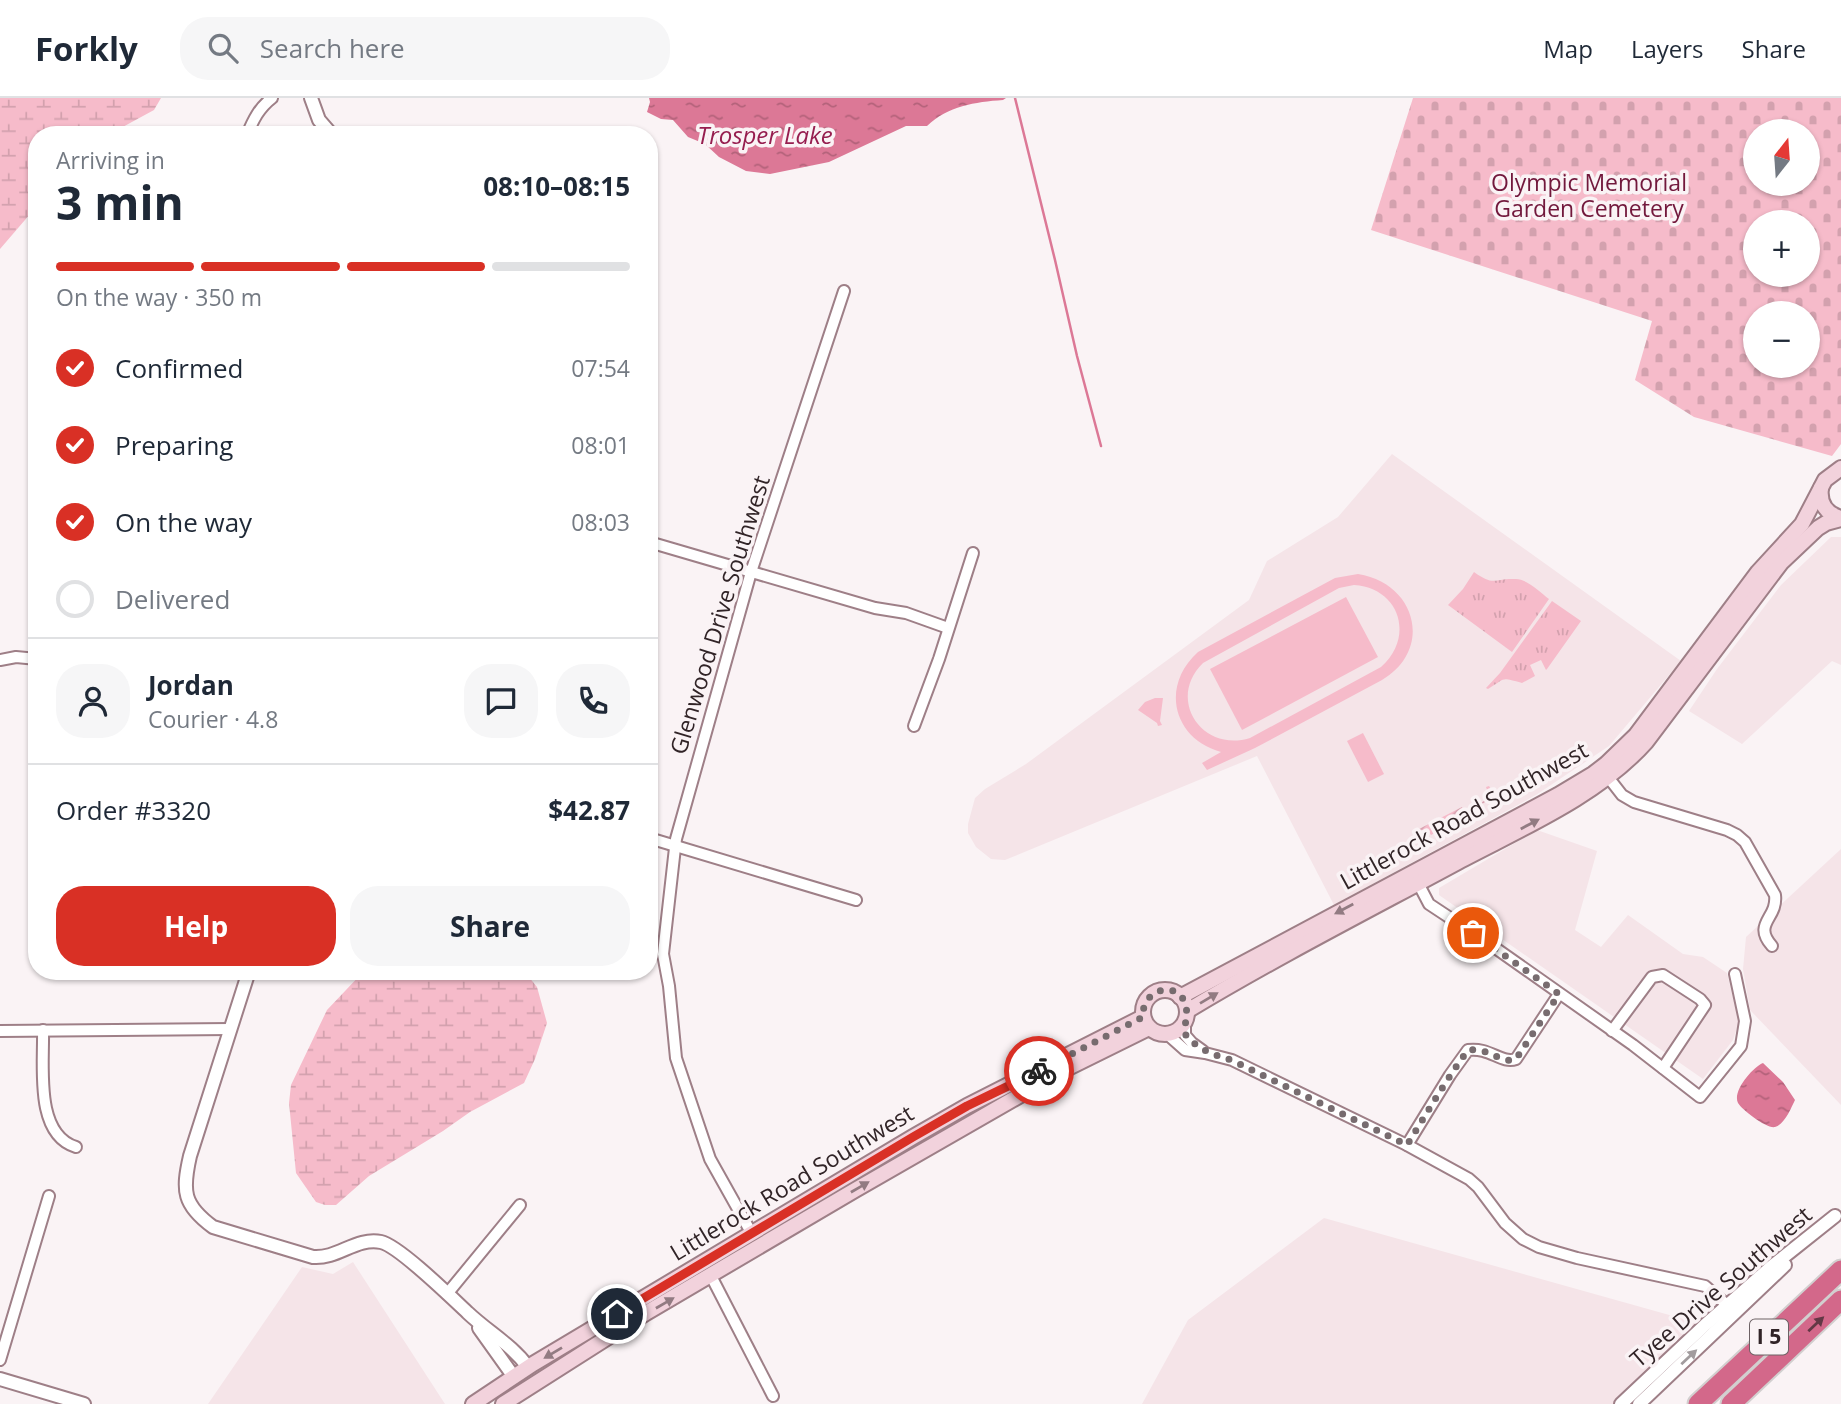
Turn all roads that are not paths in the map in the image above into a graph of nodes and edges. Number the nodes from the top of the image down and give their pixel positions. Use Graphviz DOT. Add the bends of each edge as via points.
graph roads {
  1 [pos="272,98"];
  2 [pos="311,98"];
  3 [pos="250,126"];
  4 [pos="324,126"];
  5 [pos="844,291"];
  6 [pos="1839,470"];
  7 [pos="1822,486"];
  8 [pos="1841,519"];
  9 [pos="658,545"];
  10 [pos="973,553"];
  11 [pos="751,572"];
  12 [pos="948,628"];
  13 [pos="28,658"];
  14 [pos="0,660"];
  15 [pos="914,726"];
  16 [pos="1608,777"];
  17 [pos="658,841"];
  18 [pos="675,846"];
  19 [pos="1418,883"];
  20 [pos="856,900"];
  21 [pos="1772,946"];
  22 [pos="1735,974"];
  23 [pos="246,980"];
  24 [pos="1559,994"];
  25 [pos="1180,997"];
  26 [pos="1186,1016"];
  27 [pos="1146,1022"];
  28 [pos="231,1029"];
  29 [pos="0,1031"];
  30 [pos="43,1031"];
  31 [pos="1612,1031"];
  32 [pos="1167,1034"];
  33 [pos="1205,1053"];
  34 [pos="1663,1068"];
  35 [pos="1407,1145"];
  36 [pos="76,1147"];
  37 [pos="49,1196"];
  38 [pos="520,1205"];
  39 [pos="752,1234"];
  40 [pos="1841,1270"];
  41 [pos="711,1276"];
  42 [pos="447,1294"];
  43 [pos="1841,1300"];
  44 [pos="1732,1309"];
  45 [pos="469,1314"];
  46 [pos="0,1360"];
  47 [pos="528,1367"];
  48 [pos="514,1377"];
  49 [pos="0,1379"];
  50 [pos="772,1396"];
  51 [pos="84,1404"];
  52 [pos="473,1404"];
  53 [pos="503,1404"];
  54 [pos="1621,1404"];
  55 [pos="1639,1404"];
  56 [pos="1698,1404"];
  57 [pos="1731,1404"];
  1 -- 3 [label="street"];
  2 -- 4 [label="street"];
  5 -- 11 [label="street, Glenwood Drive Southwest"];
  6 -- 7 [label="main road, Littlerock Road Southwest"];
  7 -- 8 [label="main road, Littlerock Road Southwest" via="1825,509"];
  7 -- 25 [label="main road, Littlerock Road Southwest, one-way" via="1802,524 1758,572 1636,735 1606,764 1559,795"];
  8 -- 16 [label="main road, Littlerock Road Southwest" via="1818,528 1781,564 1646,741"];
  9 -- 11 [label="street"];
  10 -- 12 [label="street"];
  11 -- 12 [label="street"];
  11 -- 18 [label="street, Glenwood Drive Southwest"];
  12 -- 15 [label="street"];
  13 -- 14 [label="street"];
  19 -- 16 [label="main road, Littlerock Road Southwest, one-way"];
  16 -- 21 [label="street" via="1634,802 1727,830 1745,842 1775,895 1764,928"];
  17 -- 18 [label="street"];
  18 -- 20 [label="street"];
  18 -- 39 [label="street, Glenwood Drive Southwest" via="663,954 676,1058 710,1158"];
  19 -- 24 [label="street" via="1429,904"];
  26 -- 19 [label="main road, Littlerock Road Southwest, one-way" via="1254,971"];
  22 -- 34 [label="street" via="1745,1021 1741,1046 1700,1097"];
  23 -- 28 [label="street"];
  24 -- 31 [label="street"];
  24 -- 35 [label="street" via="1516,1059 1504,1060 1478,1048 1468,1050"];
  25 -- 26 [label="main road"];
  25 -- 27 [label="main road, Littlerock Road Southwest" via="1168,990 1154,993 1144,1003"];
  26 -- 32 [label="main road, Littlerock Road Southwest" via="1180,1027"];
  26 -- 33 [label="street" via="1185,1034"];
  27 -- 32 [label="main road" via="1157,1033"];
  27 -- 39 [label="main road, Littlerock Road Southwest" via="967,1106"];
  41 -- 27 [label="main road, Littlerock Road Southwest, one-way"];
  28 -- 30 [label="street"];
  28 -- 42 [label="street" via="186,1173 191,1208 213,1227 313,1257 328,1257 356,1244 382,1242"];
  29 -- 30 [label="street"];
  30 -- 36 [label="street" via="44,1108 55,1130"];
  31 -- 34 [label="street"];
  31 -- 34 [label="street" via="1652,977 1662,975 1692,993 1705,1005"];
  32 -- 33 [label="street" via="1185,1050"];
  33 -- 35 [label="street" via="1231,1060"];
  35 -- 44 [label="street" via="1473,1181 1523,1239 1577,1258 1705,1286"];
  37 -- 46 [label="street"];
  38 -- 42 [label="street"];
  39 -- 47 [label="main road, Littlerock Road Southwest, one-way"];
  40 -- 56 [label="highway, I 5"];
  41 -- 50 [label="street"];
  53 -- 41 [label="main road, Littlerock Road Southwest, one-way"];
  42 -- 45 [label="street"];
  57 -- 43 [label="highway, I 5, one-way"];
  44 -- 44 [label="street, Tyee Drive Southwest" via="1835,1216 1771,1267"];
  44 -- 54 [label="street, Tyee Drive Southwest"];
  55 -- 44 [label="street, Tyee Drive Southwest, one-way"];
  45 -- 47 [label="street"];
  45 -- 48 [label="street"];
  47 -- 48 [label="main road, Littlerock Road Southwest"];
  48 -- 52 [label="main road, Littlerock Road Southwest"];
  49 -- 51 [label="street"];
}
